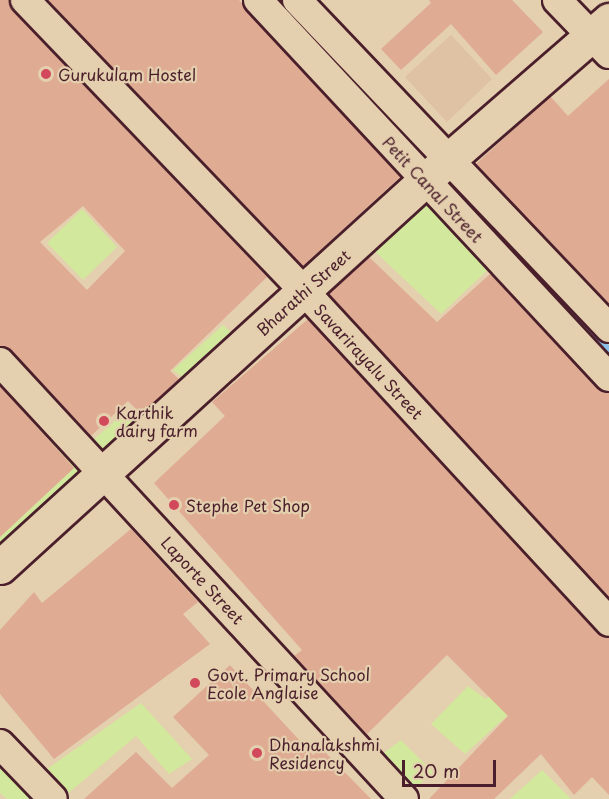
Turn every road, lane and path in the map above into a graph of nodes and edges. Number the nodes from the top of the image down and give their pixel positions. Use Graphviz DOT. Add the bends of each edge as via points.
graph roads {
  1 [pos="25,0"];
  2 [pos="258,0"];
  3 [pos="297,0"];
  4 [pos="557,0"];
  5 [pos="603,37"];
  6 [pos="437,170"];
  7 [pos="304,291"];
  8 [pos="609,328"];
  9 [pos="0,362"];
  10 [pos="609,377"];
  11 [pos="104,473"];
  12 [pos="0,567"];
  13 [pos="609,622"];
  14 [pos="0,744"];
  15 [pos="53,799"];
  16 [pos="404,799"];
  1 -- 7 [label="street, Savarirayalu Street"];
  2 -- 6 [label="street, Petit Canal Street"];
  3 -- 6 [label="street, Petit Canal Street"];
  4 -- 5 [label="street"];
  5 -- 6 [label="street, Bharathi Street"];
  6 -- 7 [label="street, Bharathi Street"];
  6 -- 8 [label="street, Petit Canal Street"];
  6 -- 10 [label="street, Petit Canal Street"];
  7 -- 11 [label="street, Bharathi Street"];
  7 -- 13 [label="street, Savarirayalu Street"];
  9 -- 11 [label="street, Laporte Street"];
  11 -- 12 [label="street, Bharathi Street"];
  11 -- 16 [label="street, Laporte Street"];
  14 -- 15 [label="street"];
}
